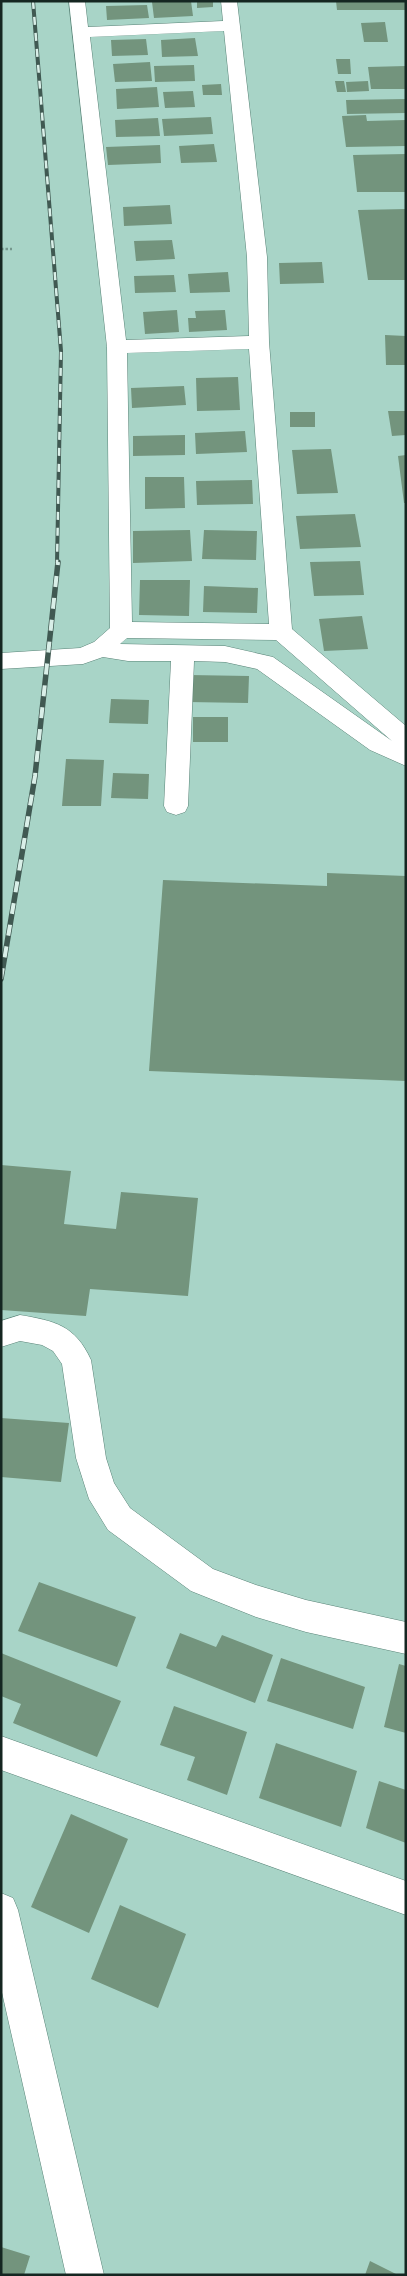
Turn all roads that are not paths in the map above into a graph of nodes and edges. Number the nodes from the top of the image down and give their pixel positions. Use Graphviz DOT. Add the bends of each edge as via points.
graph roads {
  1 [pos="77,1"];
  2 [pos="229,1"];
  3 [pos="232,26"];
  4 [pos="81,32"];
  5 [pos="259,342"];
  6 [pos="117,347"];
  7 [pos="121,630"];
  8 [pos="281,632"];
  9 [pos="102,648"];
  10 [pos="183,653"];
  11 [pos="1,661"];
  12 [pos="406,739"];
  13 [pos="406,757"];
  14 [pos="176,806"];
  15 [pos="1,1334"];
  16 [pos="406,1638"];
  17 [pos="1,1753"];
  18 [pos="406,1898"];
  19 [pos="1,1910"];
  20 [pos="85,2275"];
  1 -- 4 [label="street"];
  2 -- 3 [label="street"];
  3 -- 4 [label="street"];
  3 -- 5 [label="street" via="257,257"];
  4 -- 6 [label="street"];
  5 -- 6 [label="street"];
  5 -- 8 [label="street"];
  6 -- 7 [label="street"];
  7 -- 8 [label="street"];
  7 -- 9 [label="street"];
  8 -- 12 [label="street"];
  9 -- 10 [label="street" via="119,652"];
  9 -- 11 [label="street" via="83,656"];
  10 -- 13 [label="street" via="241,655 265,663 378,744"];
  10 -- 14 [label="street"];
  15 -- 16 [label="street" via="20,1328 47,1333 63,1342 76,1360 91,1458 100,1490 119,1519 202,1580 306,1616"];
  17 -- 18 [label="street"];
  19 -- 20 [label="street"];
}
